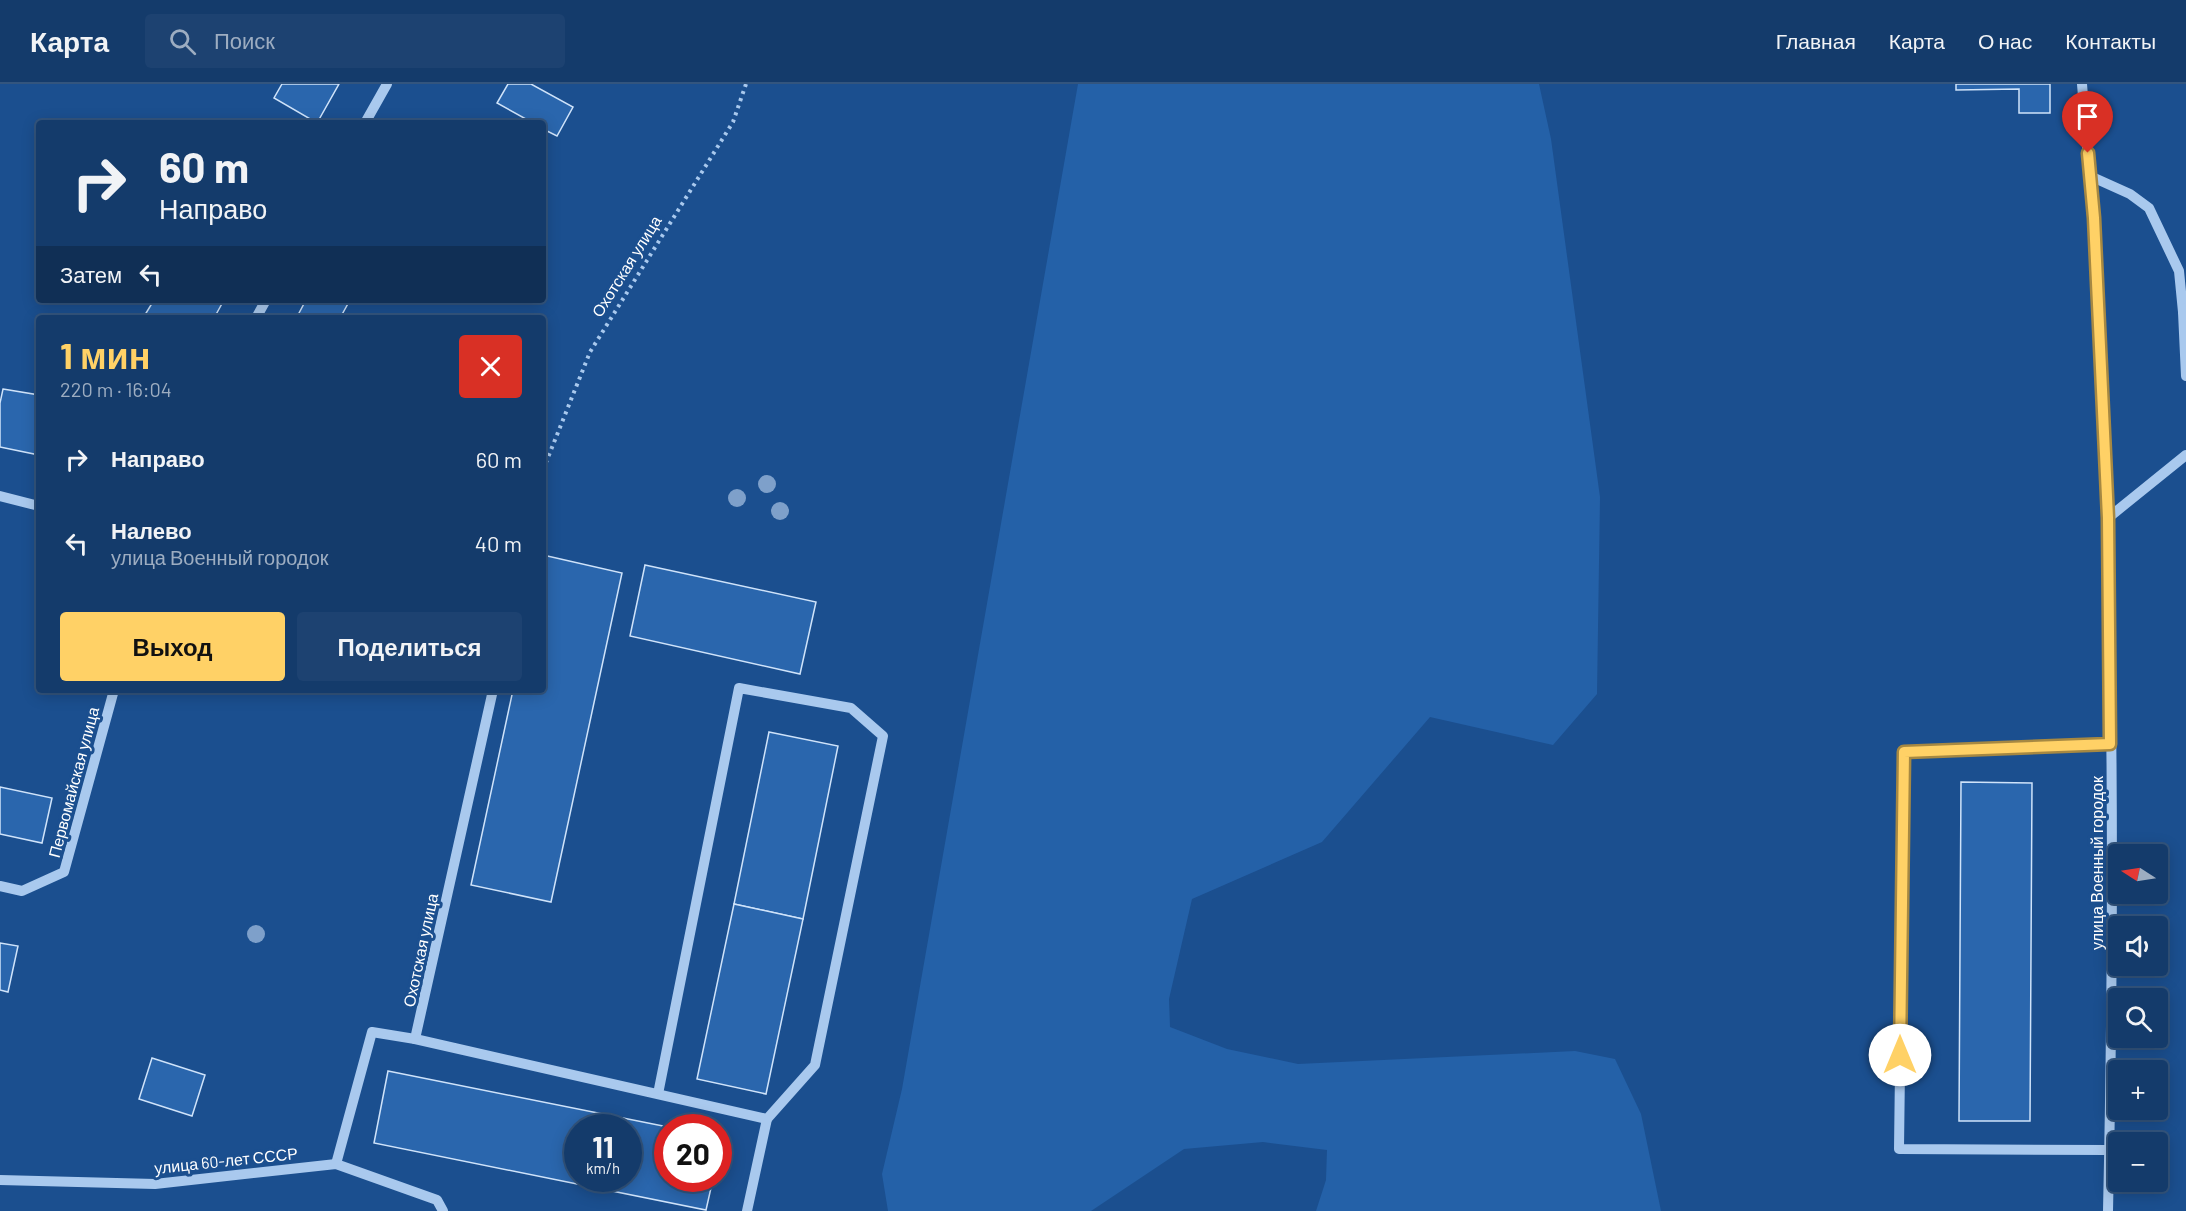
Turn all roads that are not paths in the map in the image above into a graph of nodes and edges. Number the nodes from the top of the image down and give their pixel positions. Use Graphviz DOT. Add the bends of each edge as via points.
graph roads {
  1 [pos="387,84"];
  2 [pos="2082,84"];
  3 [pos="367,120"];
  4 [pos="2090,176"];
  5 [pos="2184,310"];
  6 [pos="2186,376"];
  7 [pos="2186,455"];
  8 [pos="0,496"];
  9 [pos="36,505"];
  10 [pos="2108,518"];
  11 [pos="113,693"];
  12 [pos="492,693"];
  13 [pos="2110,744"];
  14 [pos="0,886"];
  15 [pos="416,1039"];
  16 [pos="658,1094"];
  17 [pos="768,1119"];
  18 [pos="2109,1132"];
  19 [pos="2108,1150"];
  20 [pos="336,1164"];
  21 [pos="0,1180"];
  22 [pos="2108,1192"];
  23 [pos="442,1211"];
  24 [pos="747,1211"];
  25 [pos="2108,1211"];
  1 -- 3 [label="street"];
  2 -- 4 [label="street, улица Военный городок"];
  4 -- 5 [label="street" via="2130,194 2149,208 2179,271"];
  4 -- 10 [label="street, улица Военный городок"];
  5 -- 6 [label="street"];
  7 -- 10 [label="street"];
  8 -- 9 [label="street"];
  10 -- 13 [label="street, улица Военный городок"];
  11 -- 14 [label="street, Первомайская улица" via="64,872 22,891"];
  12 -- 15 [label="street, Охотская улица"];
  13 -- 18 [label="street, улица Военный городок"];
  13 -- 19 [label="street" via="1904,752 1899,1149"];
  15 -- 16 [label="street"];
  15 -- 20 [label="street" via="372,1032"];
  16 -- 17 [label="street"];
  16 -- 17 [label="street" via="738,688 851,708 882,736 880,748 815,1065"];
  17 -- 24 [label="street"];
  20 -- 21 [label="street, улица 60-лет СССР" via="155,1184"];
  20 -- 23 [label="street, улица 60-лет СССР" via="437,1200"];
  22 -- 25 [label="street, улица Военный городок"];
}
